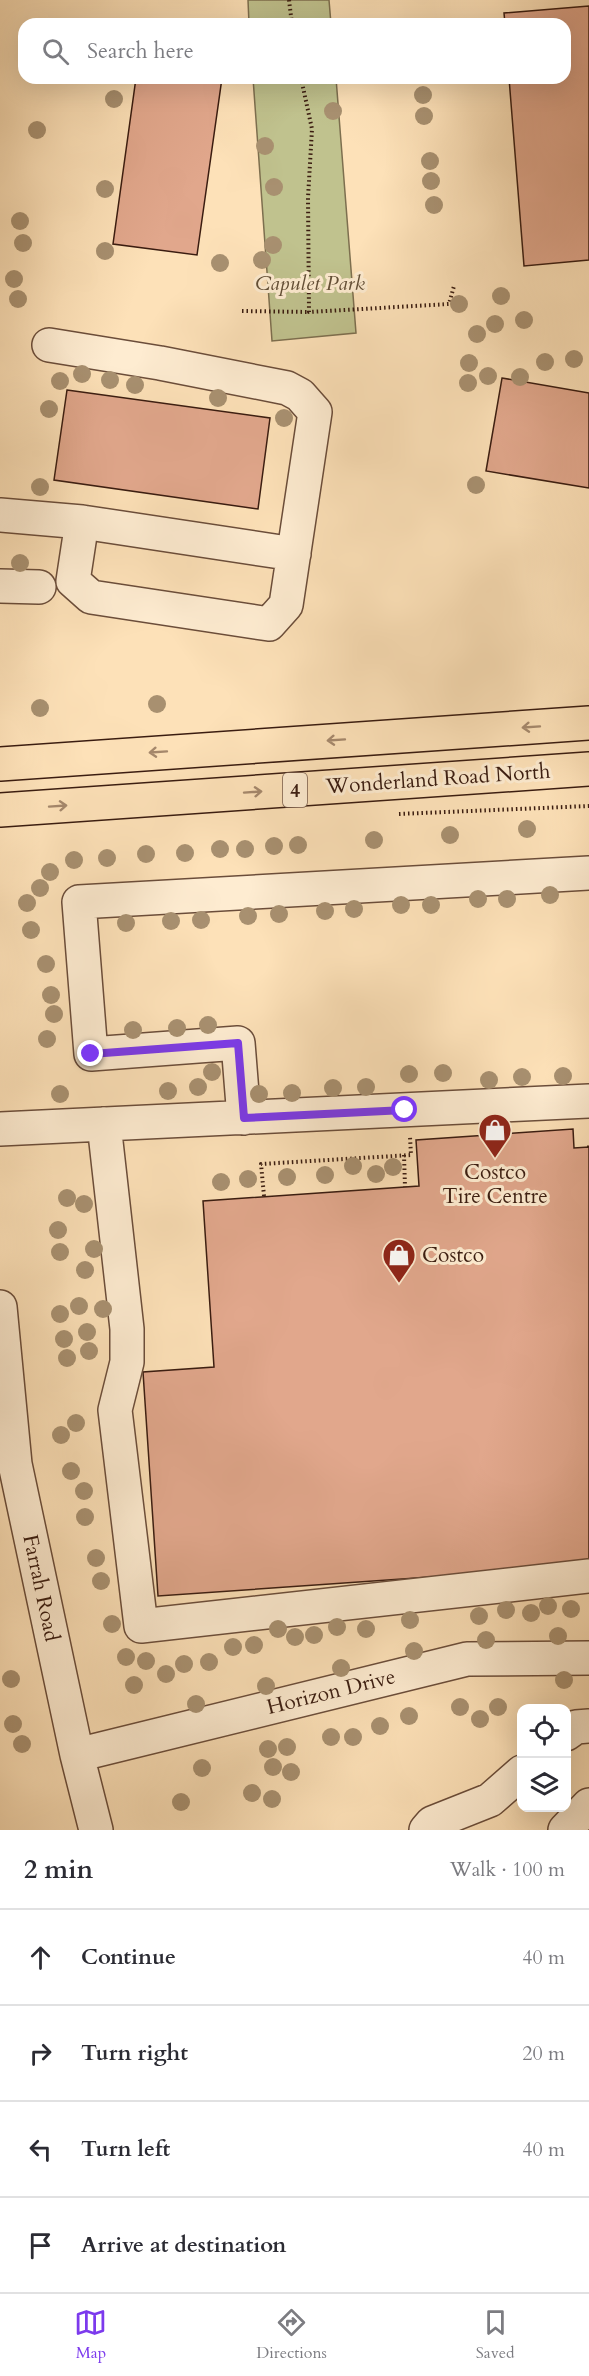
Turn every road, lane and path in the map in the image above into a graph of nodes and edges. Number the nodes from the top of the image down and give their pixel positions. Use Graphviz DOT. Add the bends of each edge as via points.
graph roads {
  1 [pos="289,0"];
  2 [pos="291,18"];
  3 [pos="302,84"];
  4 [pos="454,286"];
  5 [pos="242,311"];
  6 [pos="309,312"];
  7 [pos="49,345"];
  8 [pos="0,515"];
  9 [pos="82,522"];
  10 [pos="294,554"];
  11 [pos="0,586"];
  12 [pos="39,587"];
  13 [pos="589,723"];
  14 [pos="0,764"];
  15 [pos="589,769"];
  16 [pos="0,810"];
  17 [pos="589,873"];
  18 [pos="589,1101"];
  19 [pos="244,1118"];
  20 [pos="104,1124"];
  21 [pos="0,1129"];
  22 [pos="417,1133"];
  23 [pos="404,1155"];
  24 [pos="405,1186"];
  25 [pos="264,1196"];
  26 [pos="0,1307"];
  27 [pos="2,1359"];
  28 [pos="589,1576"];
  29 [pos="589,1658"];
  30 [pos="589,1726"];
  31 [pos="571,1731"];
  32 [pos="77,1755"];
  33 [pos="517,1776"];
  34 [pos="589,1805"];
  35 [pos="96,1830"];
  36 [pos="426,1830"];
  37 [pos="565,1830"];
  1 -- 2 [label="path"];
  3 -- 6 [label="path" via="312,129"];
  4 -- 6 [label="path" via="449,304"];
  5 -- 6 [label="path"];
  7 -- 10 [label="street" via="160,363 287,388 300,394 315,412"];
  8 -- 9 [label="street"];
  9 -- 10 [label="street"];
  9 -- 10 [label="street" via="73,581 91,597 269,624 286,605"];
  11 -- 12 [label="street"];
  13 -- 14 [label="main road, 4, one-way"];
  16 -- 15 [label="main road, Wonderland Road North / 4, one-way"];
  17 -- 19 [label="street" via="79,902 91,1054 238,1043"];
  18 -- 19 [label="street"];
  19 -- 20 [label="street"];
  20 -- 21 [label="street"];
  20 -- 28 [label="street" via="127,1329 128,1362 115,1410 141,1626"];
  22 -- 23 [label="path" via="409,1134 411,1155"];
  23 -- 24 [label="path"];
  23 -- 25 [label="path" via="261,1164"];
  26 -- 27 [label="street, Farrah Road"];
  27 -- 32 [label="street, Farrah Road" via="15,1464"];
  29 -- 32 [label="street, Horizon Drive" via="466,1659"];
  30 -- 31 [label="street"];
  32 -- 35 [label="street, Farrah Road"];
  33 -- 36 [label="street" via="490,1800 432,1823"];
  34 -- 37 [label="street"];
}
